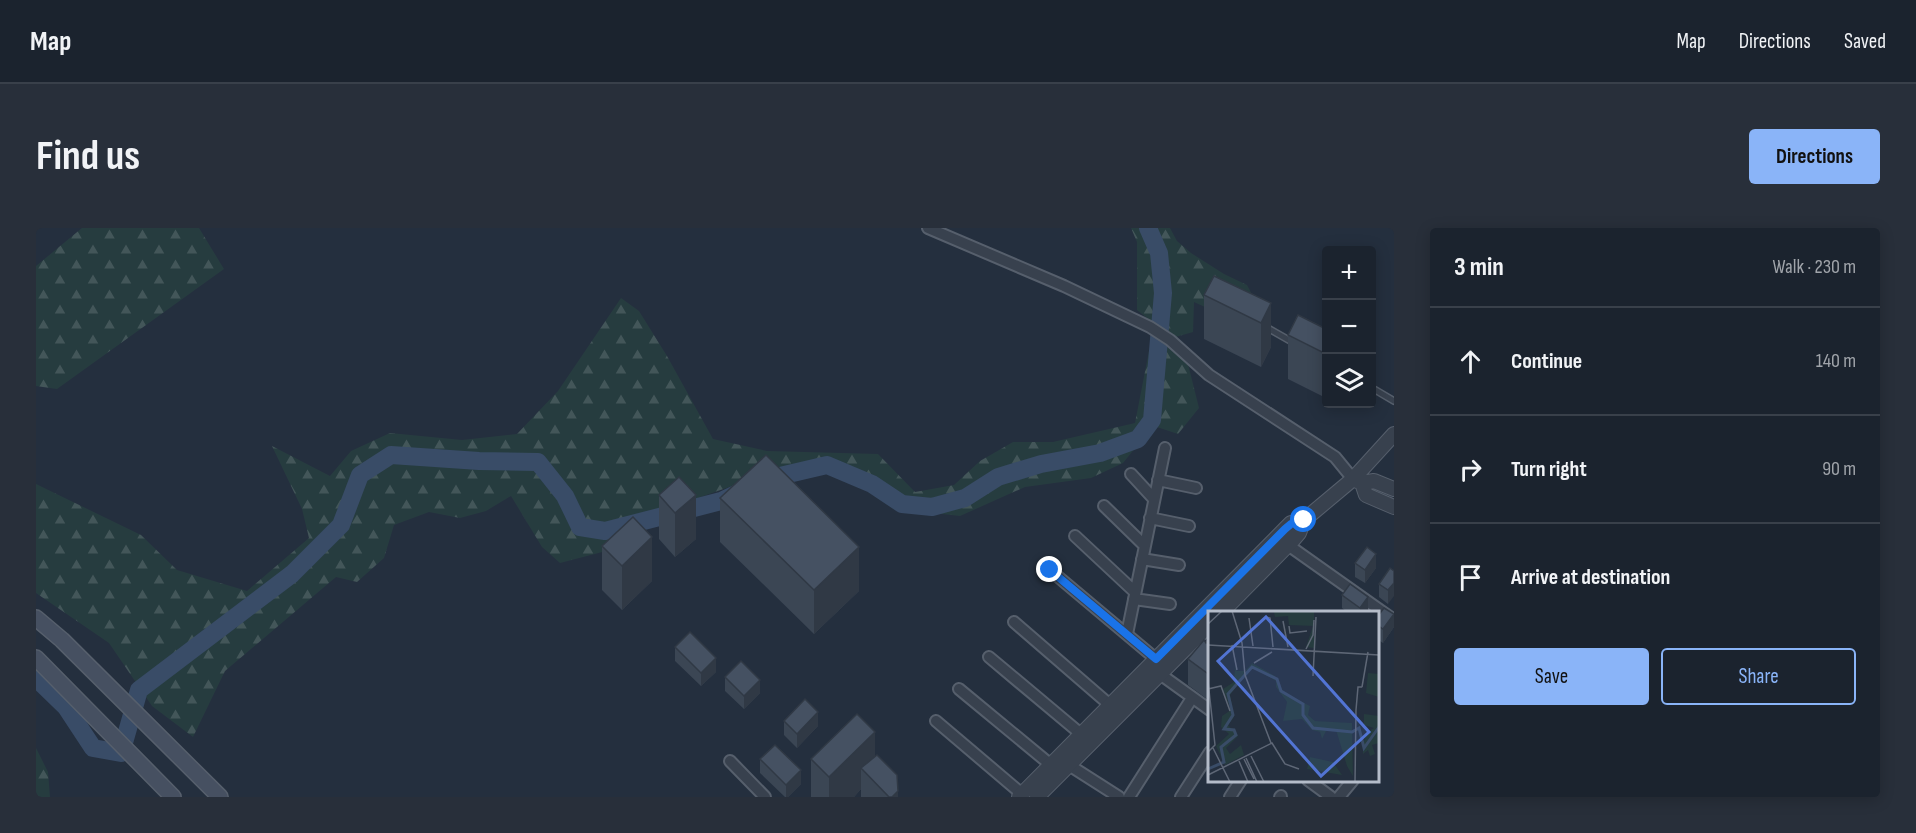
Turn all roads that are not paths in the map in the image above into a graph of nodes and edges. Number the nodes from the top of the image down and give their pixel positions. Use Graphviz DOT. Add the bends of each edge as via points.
graph roads {
  1 [pos="928,228"];
  2 [pos="1259,323"];
  3 [pos="1298,345"];
  4 [pos="1376,391"];
  5 [pos="1394,401"];
  6 [pos="1394,434"];
  7 [pos="1165,448"];
  8 [pos="1131,474"];
  9 [pos="1158,480"];
  10 [pos="1358,481"];
  11 [pos="1196,489"];
  12 [pos="1394,489"];
  13 [pos="1154,499"];
  14 [pos="1104,506"];
  15 [pos="1394,507"];
  16 [pos="1150,518"];
  17 [pos="1304,520"];
  18 [pos="1189,526"];
  19 [pos="1075,536"];
  20 [pos="1288,545"];
  21 [pos="1144,546"];
  22 [pos="1142,559"];
  23 [pos="1179,565"];
  24 [pos="1050,570"];
  25 [pos="1134,596"];
  26 [pos="1170,604"];
  27 [pos="1222,611"];
  28 [pos="36,618"];
  29 [pos="1394,620"];
  30 [pos="1014,622"];
  31 [pos="1208,625"];
  32 [pos="1127,634"];
  33 [pos="989,657"];
  34 [pos="36,658"];
  35 [pos="1156,659"];
  36 [pos="1160,674"];
  37 [pos="959,688"];
  38 [pos="1192,698"];
  39 [pos="1110,705"];
  40 [pos="1208,709"];
  41 [pos="936,722"];
  42 [pos="1082,734"];
  43 [pos="1208,754"];
  44 [pos="730,761"];
  45 [pos="1051,765"];
  46 [pos="1069,765"];
  47 [pos="1240,782"];
  48 [pos="1311,782"];
  49 [pos="1351,782"];
  50 [pos="1020,796"];
  51 [pos="172,797"];
  52 [pos="220,797"];
  53 [pos="765,797"];
  54 [pos="1037,797"];
  55 [pos="1119,797"];
  56 [pos="1129,797"];
  57 [pos="1181,797"];
  58 [pos="1230,797"];
  59 [pos="1331,797"];
  60 [pos="1339,797"];
  1 -- 10 [label="street" via="1150,327 1209,375 1335,457"];
  2 -- 3 [label="lane"];
  4 -- 5 [label="lane"];
  6 -- 10 [label="street"];
  7 -- 9 [label="street"];
  8 -- 13 [label="street"];
  9 -- 11 [label="street"];
  9 -- 13 [label="street"];
  10 -- 12 [label="street" via="1374,481"];
  10 -- 15 [label="street" via="1366,495"];
  10 -- 17 [label="street"];
  13 -- 16 [label="street"];
  14 -- 21 [label="street"];
  16 -- 18 [label="street"];
  16 -- 21 [label="street"];
  17 -- 20 [label="street"];
  17 -- 35 [label="street" via="1285,529"];
  19 -- 25 [label="street"];
  20 -- 27 [label="street"];
  20 -- 29 [label="street"];
  21 -- 22 [label="street"];
  22 -- 23 [label="street"];
  22 -- 25 [label="street"];
  24 -- 32 [label="street"];
  25 -- 26 [label="street"];
  25 -- 32 [label="street"];
  28 -- 52 [label="main road"];
  30 -- 39 [label="street"];
  31 -- 36 [label="street"];
  32 -- 35 [label="street"];
  33 -- 42 [label="street"];
  34 -- 51 [label="main road"];
  35 -- 39 [label="street"];
  36 -- 38 [label="street"];
  36 -- 46 [label="street"];
  37 -- 45 [label="street"];
  38 -- 40 [label="street"];
  38 -- 56 [label="street"];
  39 -- 42 [label="street"];
  41 -- 50 [label="street"];
  42 -- 45 [label="street"];
  43 -- 57 [label="street"];
  44 -- 53 [label="street"];
  45 -- 50 [label="street"];
  46 -- 54 [label="street"];
  46 -- 55 [label="street"];
  47 -- 58 [label="street"];
  48 -- 59 [label="street"];
  49 -- 60 [label="street"];
}
